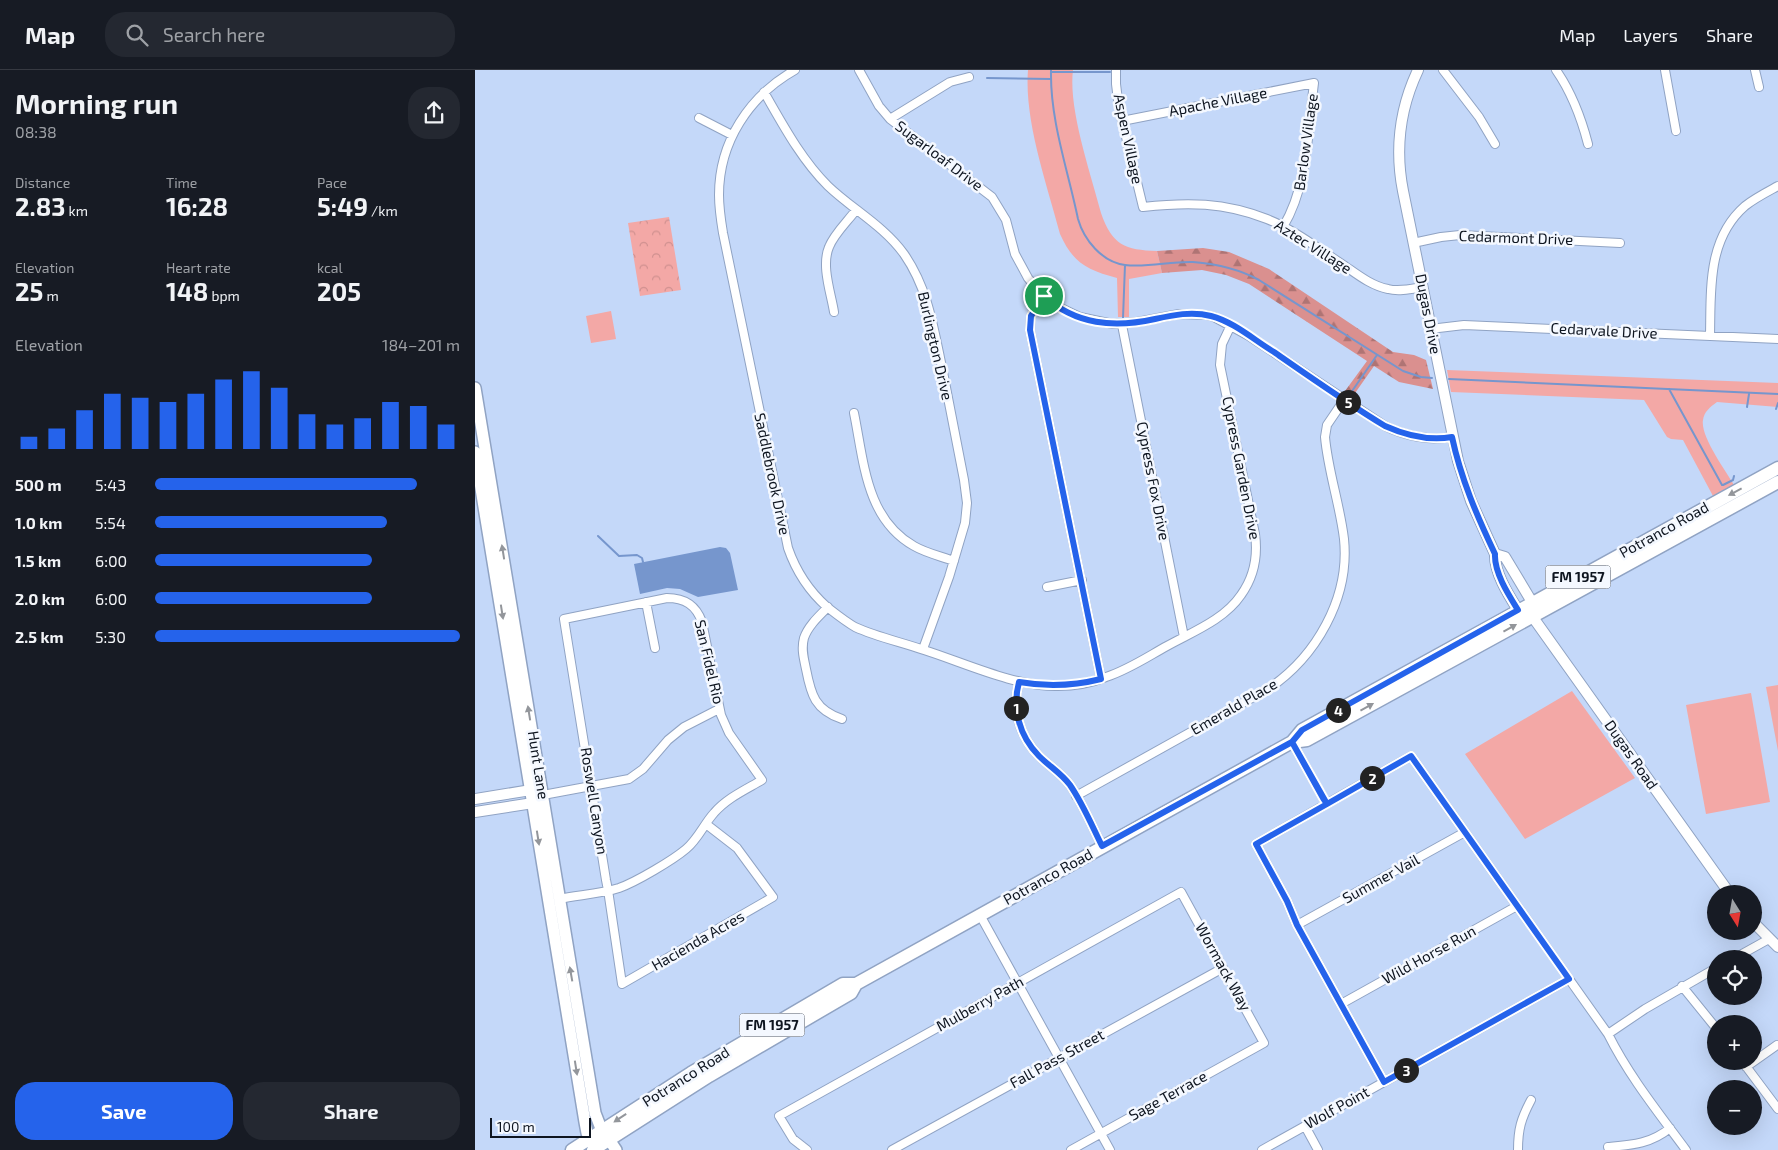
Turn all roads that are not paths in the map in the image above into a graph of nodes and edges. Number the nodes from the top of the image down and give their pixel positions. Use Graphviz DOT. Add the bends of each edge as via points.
graph roads {
  1 [pos="795,70"];
  2 [pos="859,70"];
  3 [pos="1117,70"];
  4 [pos="1418,70"];
  5 [pos="1443,70"];
  6 [pos="1556,70"];
  7 [pos="1665,70"];
  8 [pos="1755,70"];
  9 [pos="969,78"];
  10 [pos="1314,83"];
  11 [pos="1759,87"];
  12 [pos="764,92"];
  13 [pos="699,118"];
  14 [pos="890,119"];
  15 [pos="1122,121"];
  16 [pos="1676,131"];
  17 [pos="732,135"];
  18 [pos="1495,144"];
  19 [pos="1588,144"];
  20 [pos="1778,186"];
  21 [pos="1143,207"];
  22 [pos="856,210"];
  23 [pos="1283,227"];
  24 [pos="1620,242"];
  25 [pos="1413,243"];
  26 [pos="1422,287"];
  27 [pos="1044,296"];
  28 [pos="834,312"];
  29 [pos="1122,324"];
  30 [pos="1231,325"];
  31 [pos="1431,329"];
  32 [pos="1710,336"];
  33 [pos="1778,339"];
  34 [pos="475,388"];
  35 [pos="1344,400"];
  36 [pos="854,413"];
  37 [pos="1452,437"];
  38 [pos="475,452"];
  39 [pos="1778,468"];
  40 [pos="1778,482"];
  41 [pos="494,529"];
  42 [pos="1495,554"];
  43 [pos="953,561"];
  44 [pos="1082,580"];
  45 [pos="1047,587"];
  46 [pos="647,602"];
  47 [pos="1532,602"];
  48 [pos="828,607"];
  49 [pos="1518,610"];
  50 [pos="1532,616"];
  51 [pos="564,619"];
  52 [pos="1184,636"];
  53 [pos="655,648"];
  54 [pos="923,649"];
  55 [pos="1101,679"];
  56 [pos="1019,682"];
  57 [pos="520,690"];
  58 [pos="719,709"];
  59 [pos="842,719"];
  60 [pos="1292,742"];
  61 [pos="591,787"];
  62 [pos="531,790"];
  63 [pos="500,795"];
  64 [pos="543,795"];
  65 [pos="1076,796"];
  66 [pos="475,799"];
  67 [pos="533,803"];
  68 [pos="1327,804"];
  69 [pos="502,808"];
  70 [pos="475,812"];
  71 [pos="706,824"];
  72 [pos="1465,832"];
  73 [pos="1102,846"];
  74 [pos="1724,885"];
  75 [pos="608,890"];
  76 [pos="1181,892"];
  77 [pos="559,899"];
  78 [pos="1517,906"];
  79 [pos="980,915"];
  80 [pos="1297,925"];
  81 [pos="1763,933"];
  82 [pos="1769,939"];
  83 [pos="1778,948"];
  84 [pos="1749,950"];
  85 [pos="1223,968"];
  86 [pos="1707,973"];
  87 [pos="1569,979"];
  88 [pos="1018,983"];
  89 [pos="622,984"];
  90 [pos="856,984"];
  91 [pos="1682,986"];
  92 [pos="826,994"];
  93 [pos="565,1000"];
  94 [pos="1341,1004"];
  95 [pos="1707,1017"];
  96 [pos="1608,1034"];
  97 [pos="751,1037"];
  98 [pos="766,1041"];
  99 [pos="1264,1043"];
  100 [pos="1777,1045"];
  101 [pos="583,1047"];
  102 [pos="1762,1054"];
  103 [pos="1059,1058"];
  104 [pos="1748,1070"];
  105 [pos="709,1076"];
  106 [pos="694,1078"];
  107 [pos="1384,1082"];
  108 [pos="1531,1100"];
  109 [pos="1778,1110"];
  110 [pos="1305,1126"];
  111 [pos="1670,1128"];
  112 [pos="1101,1134"];
  113 [pos="609,1140"];
  114 [pos="594,1147"];
  115 [pos="1607,1147"];
  116 [pos="572,1150"];
  117 [pos="807,1150"];
  118 [pos="892,1150"];
  119 [pos="1071,1150"];
  120 [pos="1110,1150"];
  121 [pos="1262,1150"];
  122 [pos="1318,1150"];
  123 [pos="1518,1150"];
  124 [pos="1687,1150"];
  1 -- 12 [label="street, Saddlebrook Drive"];
  2 -- 14 [label="street, Sugarloaf Drive"];
  3 -- 15 [label="street, Aspen Village" via="1117,96"];
  4 -- 25 [label="street, Dugas Drive" via="1405,106 1399,149 1401,182"];
  5 -- 18 [label="street"];
  6 -- 19 [label="street" via="1574,101"];
  7 -- 16 [label="street"];
  8 -- 11 [label="street"];
  9 -- 14 [label="street" via="950,82"];
  10 -- 15 [label="street, Apache Village"];
  10 -- 23 [label="street, Barlow Village" via="1300,190"];
  12 -- 17 [label="street, Saddlebrook Drive"];
  12 -- 22 [label="street, Burlington Drive" via="809,164"];
  13 -- 17 [label="street"];
  14 -- 27 [label="street, Sugarloaf Drive" via="992,197 1006,220 1020,263"];
  15 -- 21 [label="street, Aspen Village"];
  17 -- 48 [label="street, Saddlebrook Drive" via="723,159 719,208 784,532 797,569"];
  20 -- 32 [label="street" via="1745,206 1722,235 1712,275"];
  21 -- 23 [label="street, Aztec Village" via="1179,203 1224,206"];
  22 -- 28 [label="street" via="832,240 827,253 826,267"];
  22 -- 43 [label="street, Burlington Drive" via="903,253 927,300 967,495 965,523"];
  23 -- 26 [label="street, Aztec Village" via="1382,288"];
  24 -- 25 [label="street, Cedarmont Drive" via="1460,236"];
  25 -- 26 [label="street, Dugas Drive"];
  26 -- 31 [label="street, Dugas Drive"];
  27 -- 29 [label="street, Sugarloaf Drive" via="1080,317"];
  27 -- 44 [label="street" via="1031,316 1030,330"];
  29 -- 30 [label="street, Sugarloaf Drive" via="1189,313 1214,317"];
  29 -- 52 [label="street, Cypress Fox Drive"];
  30 -- 35 [label="street, Sugarloaf Drive"];
  30 -- 52 [label="street, Cypress Garden Drive" via="1222,344 1220,365 1255,534 1255,561 1248,584 1235,604"];
  31 -- 32 [label="street, Cedarvale Drive" via="1464,325"];
  31 -- 37 [label="street, Dugas Drive"];
  32 -- 33 [label="street, Cedarvale Drive"];
  34 -- 41 [label="main road, Hunt Lane"];
  35 -- 37 [label="street, Sugarloaf Drive" via="1400,432 1428,438"];
  35 -- 65 [label="street, Emerald Place" via="1329,421 1325,434 1343,531 1343,566 1331,613 1313,647 1291,671 1267,689"];
  36 -- 43 [label="street" via="870,492 884,519 913,546"];
  37 -- 42 [label="street, Dugas Drive" via="1466,489"];
  38 -- 41 [label="main road, Hunt Lane"];
  39 -- 47 [label="main road, Potranco Road / FM 1957, one-way"];
  40 -- 50 [label="main road, Potranco Road / FM 1957"];
  41 -- 57 [label="main road, Hunt Lane"];
  42 -- 47 [label="street, Dugas Drive" via="1505,557"];
  42 -- 49 [label="street, Dugas Drive" via="1495,562"];
  43 -- 54 [label="street, Burlington Drive"];
  44 -- 45 [label="street"];
  44 -- 55 [label="street"];
  46 -- 51 [label="street, San Fidel Rio"];
  46 -- 53 [label="street"];
  46 -- 58 [label="street, San Fidel Rio" via="678,599 697,610"];
  47 -- 49 [label="main road, Potranco Road / FM 1957"];
  47 -- 50 [label="street"];
  48 -- 54 [label="street, Saddlebrook Drive" via="867,632"];
  48 -- 59 [label="street" via="808,630 803,654 814,698 826,712"];
  49 -- 50 [label="street"];
  49 -- 60 [label="main road, Potranco Road / FM 1957" via="1302,730"];
  60 -- 50 [label="main road, Potranco Road / FM 1957, one-way" via="1307,740"];
  50 -- 74 [label="street, Dugas Road"];
  51 -- 61 [label="street, Roswell Canyon"];
  52 -- 55 [label="street, Cypress Garden Drive" via="1124,670"];
  54 -- 56 [label="street, Saddlebrook Drive"];
  55 -- 56 [label="street, Saddlebrook Drive" via="1058,686"];
  56 -- 65 [label="street" via="1016,710 1024,734 1033,749 1063,777"];
  57 -- 62 [label="main road, Hunt Lane"];
  64 -- 57 [label="main road, Hunt Lane, one-way"];
  58 -- 61 [label="street" via="668,740 634,776"];
  58 -- 71 [label="street, San Fidel Rio" via="729,733 762,780 727,800"];
  60 -- 68 [label="street"];
  60 -- 73 [label="main road, Potranco Road / FM 1957"];
  61 -- 64 [label="street"];
  61 -- 75 [label="street, Roswell Canyon"];
  62 -- 63 [label="street"];
  62 -- 64 [label="street"];
  62 -- 67 [label="main road, Hunt Lane"];
  63 -- 66 [label="street"];
  63 -- 69 [label="street"];
  64 -- 67 [label="street"];
  64 -- 77 [label="main road, Hunt Lane"];
  65 -- 73 [label="street"];
  67 -- 69 [label="street"];
  67 -- 93 [label="main road, Hunt Lane, one-way"];
  68 -- 72 [label="street" via="1411,756"];
  68 -- 80 [label="street" via="1256,844"];
  69 -- 70 [label="street"];
  71 -- 75 [label="street" via="694,842 675,857 629,884"];
  71 -- 89 [label="street, Hacienda Acres" via="737,848 773,897"];
  72 -- 78 [label="street"];
  72 -- 80 [label="street, Summer Vail"];
  73 -- 79 [label="main road, Potranco Road / FM 1957"];
  75 -- 77 [label="street"];
  75 -- 89 [label="street, Roswell Canyon"];
  76 -- 85 [label="street, Wormack Way"];
  76 -- 88 [label="street, Mulberry Path"];
  101 -- 77 [label="main road, Hunt Lane, one-way"];
  78 -- 87 [label="street"];
  78 -- 94 [label="street, Wild Horse Run"];
  79 -- 88 [label="street"];
  79 -- 90 [label="main road, Potranco Road / FM 1957"];
  80 -- 94 [label="street"];
  81 -- 82 [label="street"];
  82 -- 83 [label="street"];
  82 -- 84 [label="street"];
  85 -- 99 [label="street, Wormack Way"];
  85 -- 103 [label="street, Fall Pass Street"];
  86 -- 91 [label="street"];
  87 -- 96 [label="street"];
  87 -- 107 [label="street, Wolf Point"];
  88 -- 103 [label="street"];
  88 -- 117 [label="street, Mulberry Path" via="779,1116 793,1139"];
  90 -- 92 [label="main road, Potranco Road / FM 1957" via="843,984"];
  90 -- 98 [label="main road, Potranco Road / FM 1957" via="851,993"];
  91 -- 95 [label="street"];
  91 -- 96 [label="street"];
  92 -- 97 [label="main road, Potranco Road / FM 1957"];
  92 -- 98 [label="main road" via="826,1001 784,1025"];
  93 -- 101 [label="main road" via="570,1004 577,1045"];
  93 -- 114 [label="main road, Hunt Lane, one-way" via="585,1122"];
  94 -- 107 [label="street"];
  96 -- 111 [label="street" via="1619,1057"];
  97 -- 105 [label="main road" via="751,1044 722,1062"];
  97 -- 106 [label="main road, Potranco Road / FM 1957"];
  98 -- 105 [label="main road, Potranco Road / FM 1957"];
  99 -- 112 [label="street, Sage Terrace"];
  100 -- 102 [label="street"];
  101 -- 113 [label="main road, Hunt Lane" via="595,1113"];
  103 -- 112 [label="street"];
  103 -- 118 [label="street, Fall Pass Street"];
  104 -- 109 [label="street"];
  105 -- 106 [label="main road, Potranco Road / FM 1957"];
  106 -- 113 [label="main road, Potranco Road / FM 1957"];
  107 -- 110 [label="street, Wolf Point"];
  108 -- 123 [label="street" via="1521,1119"];
  110 -- 121 [label="street, Wolf Point"];
  110 -- 122 [label="street"];
  111 -- 115 [label="street" via="1645,1143"];
  111 -- 124 [label="street"];
  112 -- 119 [label="street, Sage Terrace"];
  112 -- 120 [label="street"];
  113 -- 114 [label="main road, Potranco Road / FM 1957"];
  114 -- 116 [label="main road, Potranco Road / FM 1957"];
}
